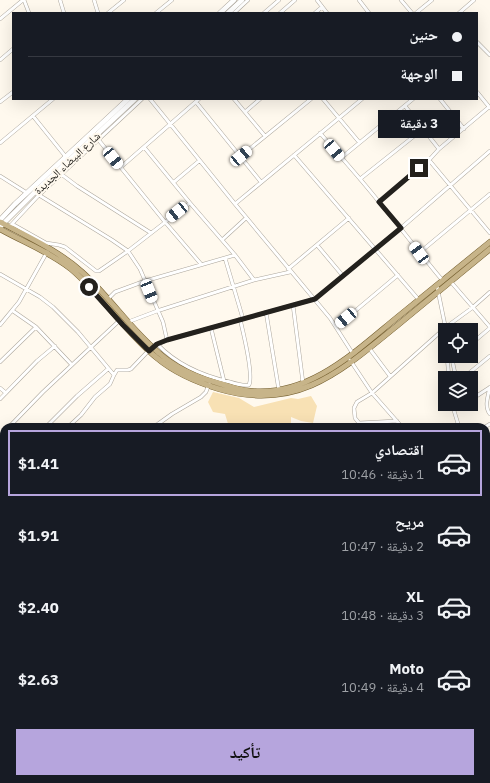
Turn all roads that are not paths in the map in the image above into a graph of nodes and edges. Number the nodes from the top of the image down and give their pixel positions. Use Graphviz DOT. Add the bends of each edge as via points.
graph roads {
  1 [pos="24,0"];
  2 [pos="60,0"];
  3 [pos="94,0"];
  4 [pos="124,0"];
  5 [pos="172,0"];
  6 [pos="234,0"];
  7 [pos="241,0"];
  8 [pos="248,0"];
  9 [pos="279,0"];
  10 [pos="295,0"];
  11 [pos="317,0"];
  12 [pos="359,0"];
  13 [pos="401,0"];
  14 [pos="432,0"];
  15 [pos="474,0"];
  16 [pos="322,7"];
  17 [pos="28,12"];
  18 [pos="64,12"];
  19 [pos="98,12"];
  20 [pos="109,12"];
  21 [pos="157,12"];
  22 [pos="221,12"];
  23 [pos="229,12"];
  24 [pos="235,12"];
  25 [pos="265,12"];
  26 [pos="281,12"];
  27 [pos="316,12"];
  28 [pos="326,12"];
  29 [pos="368,12"];
  30 [pos="411,12"];
  31 [pos="417,12"];
  32 [pos="460,12"];
  33 [pos="0,19"];
  34 [pos="478,44"];
  35 [pos="490,48"];
  36 [pos="12,50"];
  37 [pos="489,53"];
  38 [pos="0,60"];
  39 [pos="12,93"];
  40 [pos="478,93"];
  41 [pos="51,100"];
  42 [pos="127,100"];
  43 [pos="134,100"];
  44 [pos="141,100"];
  45 [pos="151,100"];
  46 [pos="235,100"];
  47 [pos="259,100"];
  48 [pos="310,100"];
  49 [pos="324,100"];
  50 [pos="361,100"];
  51 [pos="412,100"];
  52 [pos="441,100"];
  53 [pos="0,102"];
  54 [pos="196,102"];
  55 [pos="405,106"];
  56 [pos="490,108"];
  57 [pos="245,112"];
  58 [pos="32,116"];
  59 [pos="338,118"];
  60 [pos="170,124"];
  61 [pos="423,129"];
  62 [pos="464,129"];
  63 [pos="320,134"];
  64 [pos="95,136"];
  65 [pos="265,136"];
  66 [pos="359,142"];
  67 [pos="0,143"];
  68 [pos="144,147"];
  69 [pos="439,149"];
  70 [pos="490,151"];
  71 [pos="294,155"];
  72 [pos="241,156"];
  73 [pos="66,157"];
  74 [pos="341,158"];
  75 [pos="199,160"];
  76 [pos="429,160"];
  77 [pos="121,167"];
  78 [pos="61,174"];
  79 [pos="0,176"];
  80 [pos="360,179"];
  81 [pos="174,182"];
  82 [pos="262,182"];
  83 [pos="450,185"];
  84 [pos="35,192"];
  85 [pos="27,193"];
  86 [pos="490,194"];
  87 [pos="379,202"];
  88 [pos="190,203"];
  89 [pos="235,204"];
  90 [pos="471,210"];
  91 [pos="246,218"];
  92 [pos="349,218"];
  93 [pos="165,222"];
  94 [pos="3,225"];
  95 [pos="401,228"];
  96 [pos="151,233"];
  97 [pos="490,233"];
  98 [pos="222,240"];
  99 [pos="490,242"];
  100 [pos="317,245"];
  101 [pos="375,250"];
  102 [pos="47,251"];
  103 [pos="128,251"];
  104 [pos="489,251"];
  105 [pos="419,253"];
  106 [pos="235,255"];
  107 [pos="225,258"];
  108 [pos="201,264"];
  109 [pos="290,271"];
  110 [pos="0,274"];
  111 [pos="343,276"];
  112 [pos="398,276"];
  113 [pos="254,280"];
  114 [pos="447,280"];
  115 [pos="145,281"];
  116 [pos="234,287"];
  117 [pos="438,288"];
  118 [pos="26,289"];
  119 [pos="490,292"];
  120 [pos="315,299"];
  121 [pos="107,300"];
  122 [pos="419,300"];
  123 [pos="293,306"];
  124 [pos="472,308"];
  125 [pos="13,311"];
  126 [pos="157,311"];
  127 [pos="266,312"];
  128 [pos="242,319"];
  129 [pos="123,322"];
  130 [pos="445,323"];
  131 [pos="453,323"];
  132 [pos="0,325"];
  133 [pos="36,327"];
  134 [pos="336,327"];
  135 [pos="211,328"];
  136 [pos="490,328"];
  137 [pos="438,336"];
  138 [pos="478,338"];
  139 [pos="167,340"];
  140 [pos="55,346"];
  141 [pos="152,347"];
  142 [pos="90,348"];
  143 [pos="369,348"];
  144 [pos="490,356"];
  145 [pos="351,358"];
  146 [pos="0,362"];
  147 [pos="72,365"];
  148 [pos="108,369"];
  149 [pos="472,371"];
  150 [pos="114,375"];
  151 [pos="390,376"];
  152 [pos="209,383"];
  153 [pos="303,383"];
  154 [pos="224,386"];
  155 [pos="0,388"];
  156 [pos="6,393"];
  157 [pos="280,393"];
  158 [pos="372,393"];
  159 [pos="478,395"];
  160 [pos="0,399"];
  161 [pos="454,411"];
  162 [pos="490,414"];
  163 [pos="397,421"];
  164 [pos="13,423"];
  165 [pos="50,423"];
  166 [pos="72,423"];
  167 [pos="159,423"];
  168 [pos="359,423"];
  169 [pos="458,423"];
  1 -- 17 [label="street"];
  1 -- 33 [label="street"];
  2 -- 18 [label="street"];
  3 -- 19 [label="street"];
  4 -- 20 [label="street"];
  5 -- 21 [label="street"];
  6 -- 22 [label="street"];
  7 -- 23 [label="street"];
  8 -- 24 [label="street"];
  9 -- 25 [label="street"];
  10 -- 26 [label="street"];
  11 -- 16 [label="street"];
  12 -- 29 [label="street"];
  13 -- 30 [label="street"];
  14 -- 31 [label="street"];
  15 -- 32 [label="street"];
  16 -- 27 [label="street"];
  16 -- 28 [label="street"];
  34 -- 37 [label="street"];
  35 -- 37 [label="street"];
  36 -- 38 [label="street"];
  39 -- 53 [label="street"];
  40 -- 56 [label="street"];
  41 -- 58 [label="street"];
  42 -- 64 [label="street, شارع البيضاء الجديدة"];
  43 -- 64 [label="street, شارع البيضاء الجديدة"];
  44 -- 64 [label="street"];
  45 -- 60 [label="street"];
  46 -- 57 [label="street"];
  47 -- 57 [label="street"];
  48 -- 65 [label="street"];
  49 -- 59 [label="street"];
  50 -- 59 [label="street"];
  51 -- 55 [label="street"];
  52 -- 62 [label="street"];
  54 -- 60 [label="street"];
  54 -- 72 [label="street"];
  55 -- 61 [label="street"];
  55 -- 66 [label="street"];
  56 -- 62 [label="street"];
  57 -- 65 [label="street"];
  58 -- 67 [label="street"];
  58 -- 73 [label="street"];
  59 -- 63 [label="street"];
  59 -- 66 [label="street"];
  60 -- 68 [label="street"];
  60 -- 75 [label="street"];
  61 -- 69 [label="street"];
  61 -- 80 [label="street"];
  62 -- 69 [label="street"];
  63 -- 71 [label="street"];
  63 -- 74 [label="street"];
  64 -- 73 [label="street, شارع البيضاء الجديدة"];
  64 -- 77 [label="street"];
  64 -- 78 [label="street"];
  64 -- 84 [label="street, شارع البيضاء الجديدة"];
  65 -- 72 [label="street"];
  66 -- 74 [label="street"];
  68 -- 77 [label="street"];
  68 -- 81 [label="street"];
  69 -- 76 [label="street"];
  70 -- 83 [label="street"];
  71 -- 82 [label="street"];
  71 -- 92 [label="street"];
  72 -- 82 [label="street"];
  73 -- 84 [label="street, شارع البيضاء الجديدة"];
  74 -- 80 [label="street"];
  75 -- 81 [label="street"];
  75 -- 89 [label="street"];
  76 -- 83 [label="street"];
  76 -- 87 [label="street"];
  77 -- 93 [label="street"];
  78 -- 84 [label="street"];
  78 -- 96 [label="street"];
  79 -- 85 [label="street"];
  80 -- 87 [label="street"];
  81 -- 88 [label="street"];
  82 -- 89 [label="street"];
  83 -- 90 [label="street"];
  83 -- 95 [label="street"];
  84 -- 85 [label="street, شارع البيضاء الجديدة"];
  84 -- 94 [label="street, شارع البيضاء الجديدة"];
  84 -- 94 [label="street"];
  84 -- 103 [label="street"];
  85 -- 94 [label="street, شارع البيضاء الجديدة"];
  86 -- 90 [label="street"];
  87 -- 95 [label="street"];
  88 -- 93 [label="street"];
  88 -- 98 [label="street"];
  89 -- 91 [label="street"];
  90 -- 97 [label="street"];
  90 -- 105 [label="street"];
  91 -- 98 [label="street"];
  91 -- 109 [label="street"];
  92 -- 100 [label="street"];
  92 -- 101 [label="street"];
  93 -- 96 [label="street"];
  93 -- 108 [label="street"];
  94 -- 102 [label="main road"];
  94 -- 103 [label="street" via="46,243 63,246 96,271"];
  95 -- 101 [label="street"];
  95 -- 105 [label="street"];
  96 -- 103 [label="street"];
  98 -- 106 [label="street"];
  99 -- 114 [label="main road"];
  100 -- 109 [label="street"];
  100 -- 111 [label="street"];
  101 -- 111 [label="street"];
  101 -- 112 [label="street"];
  102 -- 118 [label="street"];
  102 -- 121 [label="main road" via="61,256 82,272"];
  102 -- 129 [label="main road" via="80,277"];
  103 -- 115 [label="street"];
  104 -- 114 [label="main road"];
  105 -- 114 [label="street"];
  106 -- 107 [label="street"];
  106 -- 113 [label="street"];
  107 -- 108 [label="street"];
  107 -- 116 [label="street"];
  108 -- 115 [label="street"];
  109 -- 113 [label="street"];
  109 -- 120 [label="street"];
  110 -- 118 [label="street"];
  111 -- 120 [label="street"];
  112 -- 122 [label="street"];
  112 -- 134 [label="street"];
  113 -- 116 [label="street"];
  114 -- 117 [label="main road"];
  114 -- 124 [label="street"];
  115 -- 121 [label="street" via="115,292"];
  115 -- 126 [label="street"];
  116 -- 126 [label="street"];
  116 -- 128 [label="street"];
  117 -- 122 [label="main road"];
  117 -- 130 [label="street"];
  117 -- 143 [label="main road"];
  118 -- 125 [label="street"];
  118 -- 142 [label="street" via="53,307"];
  119 -- 124 [label="street"];
  120 -- 123 [label="street"];
  120 -- 134 [label="street"];
  121 -- 129 [label="main road"];
  122 -- 145 [label="main road"];
  123 -- 127 [label="street"];
  123 -- 153 [label="street"];
  124 -- 131 [label="street"];
  124 -- 136 [label="street"];
  125 -- 132 [label="street"];
  125 -- 133 [label="street"];
  126 -- 129 [label="street"];
  126 -- 139 [label="street" via="163,322"];
  127 -- 128 [label="street"];
  127 -- 157 [label="street"];
  128 -- 135 [label="street"];
  128 -- 154 [label="street" via="250,384"];
  129 -- 141 [label="main road"];
  129 -- 142 [label="street"];
  133 -- 140 [label="street"];
  133 -- 146 [label="street"];
  134 -- 145 [label="street"];
  135 -- 139 [label="street"];
  135 -- 154 [label="street"];
  136 -- 138 [label="street"];
  137 -- 151 [label="street"];
  139 -- 141 [label="street"];
  140 -- 147 [label="street"];
  140 -- 156 [label="street"];
  141 -- 150 [label="street" via="131,369 117,370"];
  141 -- 152 [label="main road" via="179,367"];
  141 -- 154 [label="street"];
  142 -- 147 [label="street"];
  142 -- 148 [label="street"];
  143 -- 145 [label="main road"];
  143 -- 151 [label="street"];
  144 -- 149 [label="street"];
  145 -- 153 [label="main road"];
  145 -- 157 [label="main road" via="317,383 299,390"];
  145 -- 158 [label="street"];
  147 -- 164 [label="street"];
  148 -- 150 [label="street"];
  148 -- 165 [label="street"];
  150 -- 166 [label="street" via="110,384 94,397"];
  151 -- 158 [label="street"];
  152 -- 154 [label="main road"];
  152 -- 167 [label="street" via="201,397"];
  153 -- 157 [label="main road"];
  154 -- 157 [label="main road" via="250,393"];
  155 -- 156 [label="street"];
  156 -- 160 [label="street"];
  158 -- 163 [label="street"];
  158 -- 168 [label="street" via="357,402 354,408 355,418"];
  159 -- 162 [label="street" via="490,388 487,398"];
  161 -- 169 [label="street"];
  163 -- 168 [label="street"];
}
